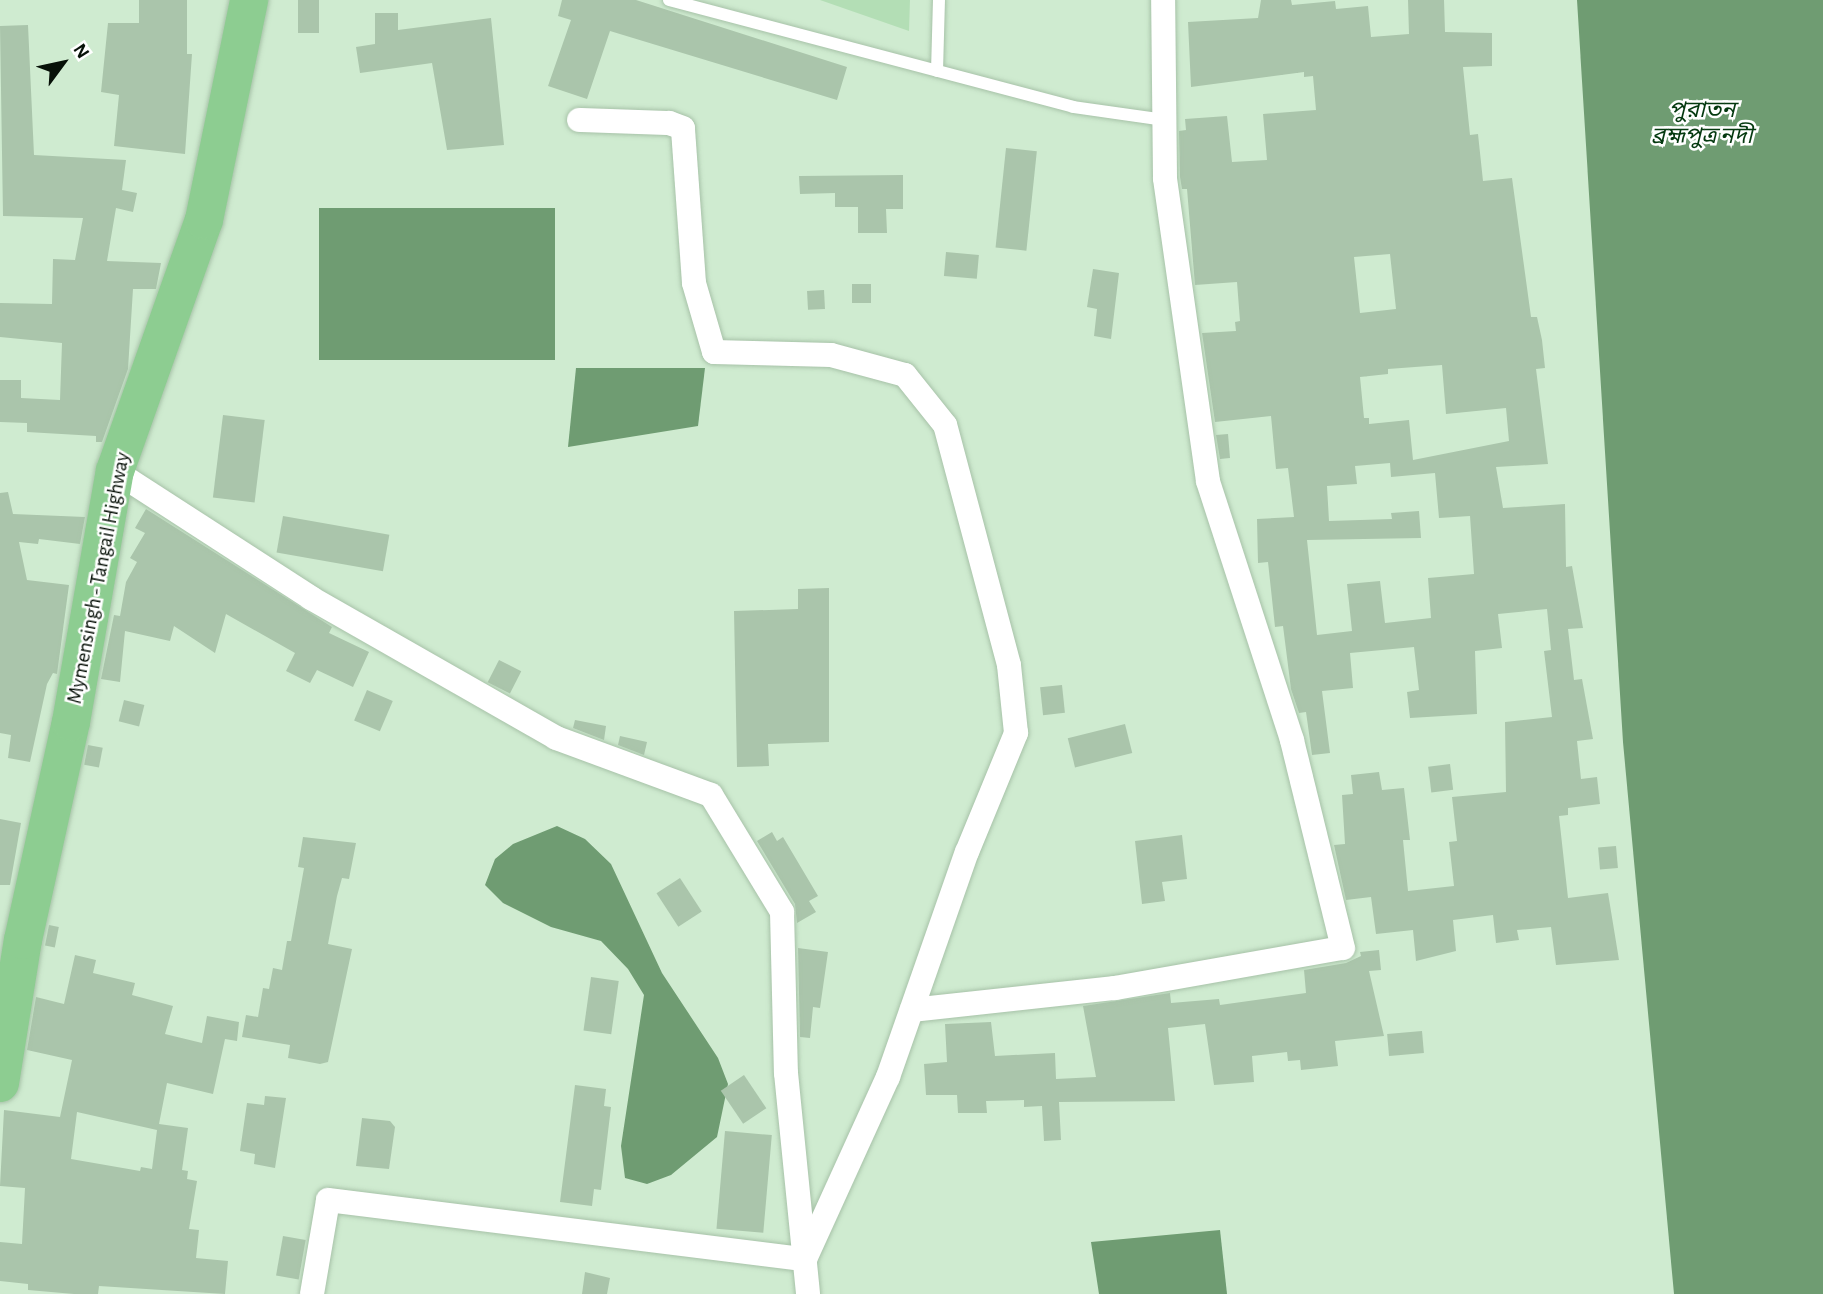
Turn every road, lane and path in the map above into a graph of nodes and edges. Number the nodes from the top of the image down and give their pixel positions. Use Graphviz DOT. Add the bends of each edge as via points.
graph roads {
  1 [pos="249,0"];
  2 [pos="669,0"];
  3 [pos="939,0"];
  4 [pos="1163,0"];
  5 [pos="937,71"];
  6 [pos="579,120"];
  7 [pos="1164,120"];
  8 [pos="115,471"];
  9 [pos="912,1010"];
  10 [pos="5,1028"];
  11 [pos="0,1083"];
  12 [pos="805,1259"];
  13 [pos="312,1294"];
  14 [pos="808,1294"];
  1 -- 8 [label="highway, Mymensingh - Tangail Highway" via="204,220"];
  2 -- 5 [label="lane"];
  3 -- 5 [label="lane"];
  4 -- 7 [label="street"];
  5 -- 7 [label="lane" via="1073,107"];
  6 -- 9 [label="street" via="669,123 682,128 694,283 715,352 831,355 905,375 945,425 1009,665 1016,733 967,852"];
  7 -- 9 [label="street" via="1165,178 1208,481 1292,740 1343,948 1115,988"];
  8 -- 10 [label="highway, Mymensingh - Tangail Highway" via="71,722"];
  8 -- 12 [label="street" via="311,598 556,738 711,795 782,912 786,1073"];
  9 -- 12 [label="street" via="888,1077"];
  10 -- 11 [label="highway, Mymensingh - Tangail Highway"];
  12 -- 13 [label="street" via="328,1200"];
  12 -- 14 [label="street"];
}
